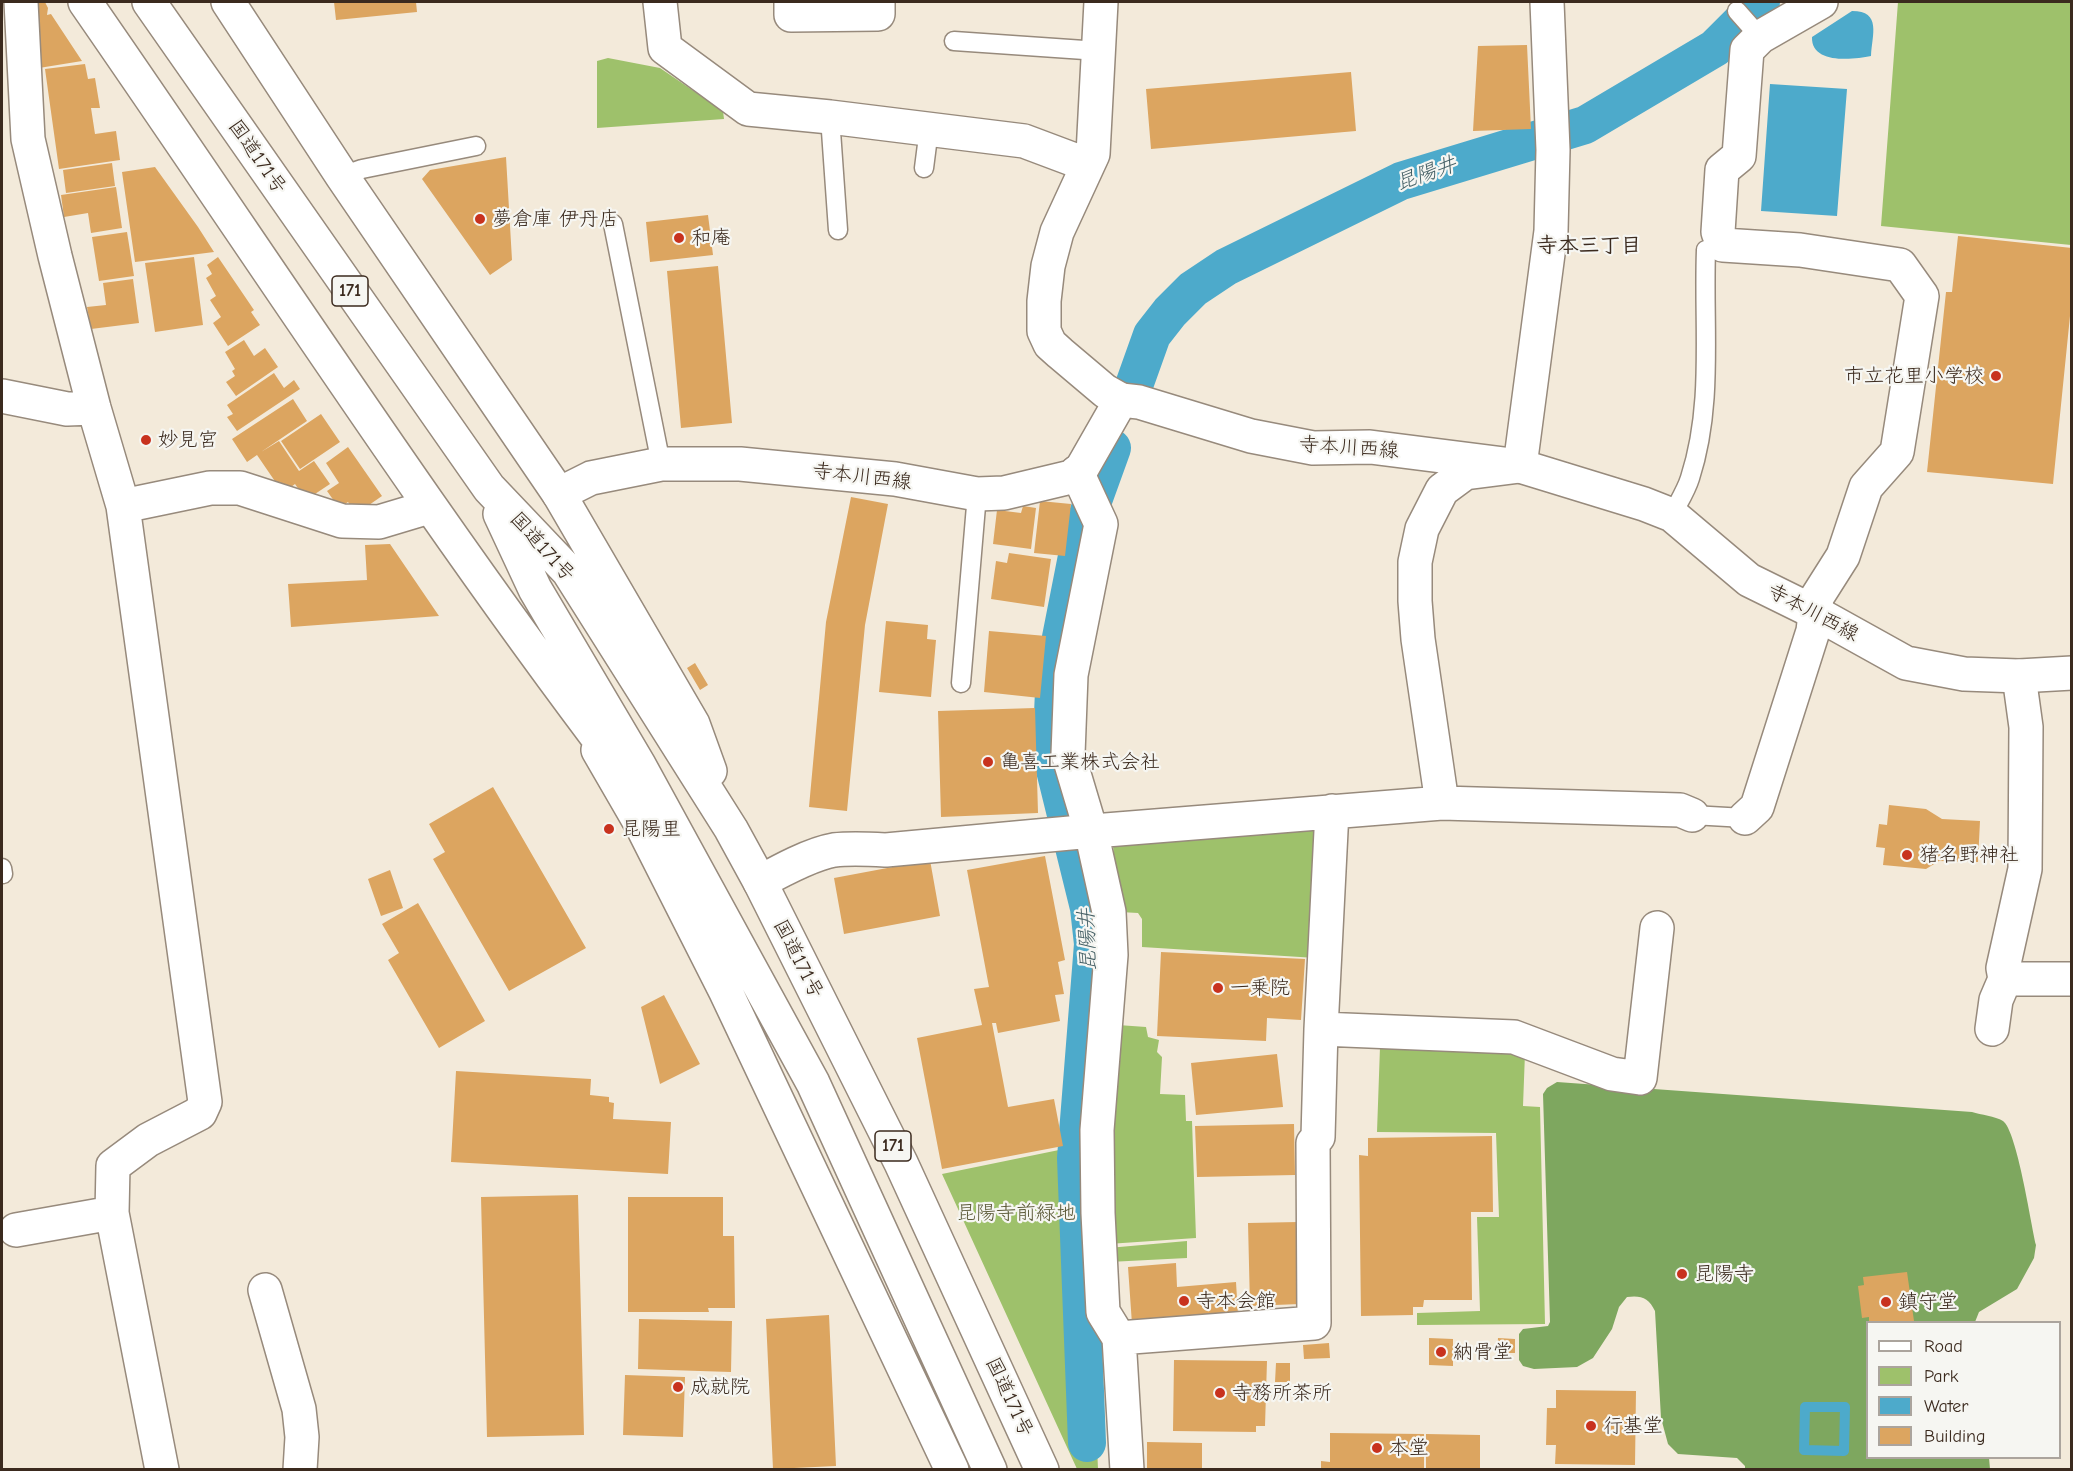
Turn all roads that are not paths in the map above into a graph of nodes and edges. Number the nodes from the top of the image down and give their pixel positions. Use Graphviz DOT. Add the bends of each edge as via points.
graph roads {
  1 [pos="21,2"];
  2 [pos="149,2"];
  3 [pos="228,2"];
  4 [pos="660,2"];
  5 [pos="791,2"];
  6 [pos="878,2"];
  7 [pos="1101,2"];
  8 [pos="1547,2"];
  9 [pos="1821,2"];
  10 [pos="88,3"];
  11 [pos="1737,11"];
  12 [pos="1760,37"];
  13 [pos="954,41"];
  14 [pos="1098,51"];
  15 [pos="830,117"];
  16 [pos="929,129"];
  17 [pos="476,146"];
  18 [pos="1088,165"];
  19 [pos="924,168"];
  20 [pos="342,176"];
  21 [pos="613,224"];
  22 [pos="838,230"];
  23 [pos="1724,245"];
  24 [pos="2,396"];
  25 [pos="1120,400"];
  26 [pos="94,408"];
  27 [pos="661,464"];
  28 [pos="1520,466"];
  29 [pos="1081,480"];
  30 [pos="489,488"];
  31 [pos="560,494"];
  32 [pos="977,495"];
  33 [pos="123,506"];
  34 [pos="429,507"];
  35 [pos="1672,515"];
  36 [pos="1816,613"];
  37 [pos="2072,673"];
  38 [pos="2019,676"];
  39 [pos="961,683"];
  40 [pos="582,694"];
  41 [pos="639,793"];
  42 [pos="1442,802"];
  43 [pos="1332,811"];
  44 [pos="1692,815"];
  45 [pos="1746,818"];
  46 [pos="731,829"];
  47 [pos="1075,832"];
  48 [pos="693,863"];
  49 [pos="760,882"];
  50 [pos="1657,928"];
  51 [pos="2005,979"];
  52 [pos="2072,979"];
  53 [pos="725,990"];
  54 [pos="1321,1029"];
  55 [pos="1992,1029"];
  56 [pos="112,1213"];
  57 [pos="15,1230"];
  58 [pos="265,1290"];
  59 [pos="1119,1338"];
  60 [pos="949,1469"];
  61 [pos="162,1470"];
  62 [pos="300,1470"];
  63 [pos="990,1470"];
  64 [pos="1042,1470"];
  65 [pos="1127,1470"];
  1 -- 26 [label="main road" via="28,139"];
  2 -- 30 [label="main road, 国道171号 / 171"];
  3 -- 20 [label="main road"];
  4 -- 15 [label="main road" via="665,48 748,110"];
  5 -- 6 [label="main road" via="791,15 878,14"];
  7 -- 14 [label="main road"];
  8 -- 28 [label="main road" via="1553,139 1551,231"];
  9 -- 12 [label="main road"];
  10 -- 34 [label="main road"];
  11 -- 12 [label="lane"];
  12 -- 23 [label="main road" via="1747,50 1739,156 1722,170 1718,231"];
  13 -- 14 [label="lane"];
  14 -- 18 [label="main road" via="1092,154"];
  15 -- 16 [label="main road"];
  15 -- 22 [label="lane"];
  16 -- 18 [label="main road" via="1024,141"];
  16 -- 19 [label="lane"];
  17 -- 20 [label="lane"];
  18 -- 25 [label="main road" via="1057,232 1047,278 1044,331 1050,344"];
  20 -- 31 [label="main road"];
  21 -- 27 [label="lane"];
  23 -- 35 [label="lane" via="1706,250 1706,393 1690,479"];
  23 -- 36 [label="main road" via="1800,250 1900,265 1922,296 1897,452 1866,487 1844,556 1817,597"];
  24 -- 26 [label="main road" via="67,409"];
  25 -- 28 [label="main road, 寺本川西線" via="1139,402 1251,436 1313,448 1370,447"];
  25 -- 29 [label="main road" via="1081,470"];
  26 -- 33 [label="main road"];
  27 -- 31 [label="main road, 寺本川西線" via="591,478"];
  27 -- 32 [label="main road, 寺本川西線" via="740,464 895,479"];
  28 -- 35 [label="main road, 寺本川西線"];
  28 -- 42 [label="main road" via="1465,473 1442,490 1422,529 1414,562 1418,639"];
  29 -- 32 [label="main road, 寺本川西線" via="1071,477 1004,494"];
  29 -- 47 [label="main road" via="1101,524 1071,675 1068,754"];
  30 -- 40 [label="main road, 国道171号 / 171"];
  30 -- 46 [label="main road, 国道171号 / 171" via="568,571"];
  31 -- 46 [label="main road" via="693,724"];
  32 -- 39 [label="lane"];
  33 -- 34 [label="main road" via="210,488 240,488 342,521 379,522"];
  33 -- 56 [label="main road" via="205,1102 200,1113 148,1140 113,1166"];
  34 -- 40 [label="main road"];
  35 -- 36 [label="main road, 寺本川西線" via="1749,580"];
  36 -- 38 [label="main road, 寺本川西線" via="1906,663 1964,674"];
  36 -- 45 [label="main road" via="1757,807"];
  37 -- 38 [label="main road, 寺本川西線"];
  38 -- 51 [label="main road" via="2026,727 2025,870 2003,968"];
  40 -- 41 [label="main road"];
  40 -- 48 [label="main road, 国道171号 / 171"];
  40 -- 53 [label="main road" via="642,826"];
  41 -- 48 [label="main road"];
  41 -- 53 [label="main road"];
  42 -- 43 [label="main road"];
  42 -- 44 [label="main road" via="1680,810"];
  43 -- 47 [label="main road"];
  43 -- 54 [label="main road"];
  44 -- 45 [label="lane"];
  46 -- 49 [label="main road, 国道171号 / 171"];
  47 -- 49 [label="main road" via="886,850 831,851"];
  47 -- 59 [label="main road" via="1109,912 1111,954 1097,1130 1098,1213 1102,1312"];
  48 -- 63 [label="main road, 国道171号 / 171" via="813,1083"];
  49 -- 64 [label="main road, 国道171号 / 171" via="901,1163"];
  50 -- 54 [label="main road" via="1640,1077 1612,1074 1514,1037"];
  51 -- 52 [label="main road"];
  51 -- 55 [label="main road" via="1996,1000"];
  53 -- 60 [label="main road"];
  54 -- 59 [label="main road" via="1318,1137 1313,1143 1314,1323"];
  56 -- 57 [label="main road"];
  56 -- 61 [label="main road"];
  58 -- 62 [label="main road" via="299,1409"];
  59 -- 65 [label="main road"];
}
